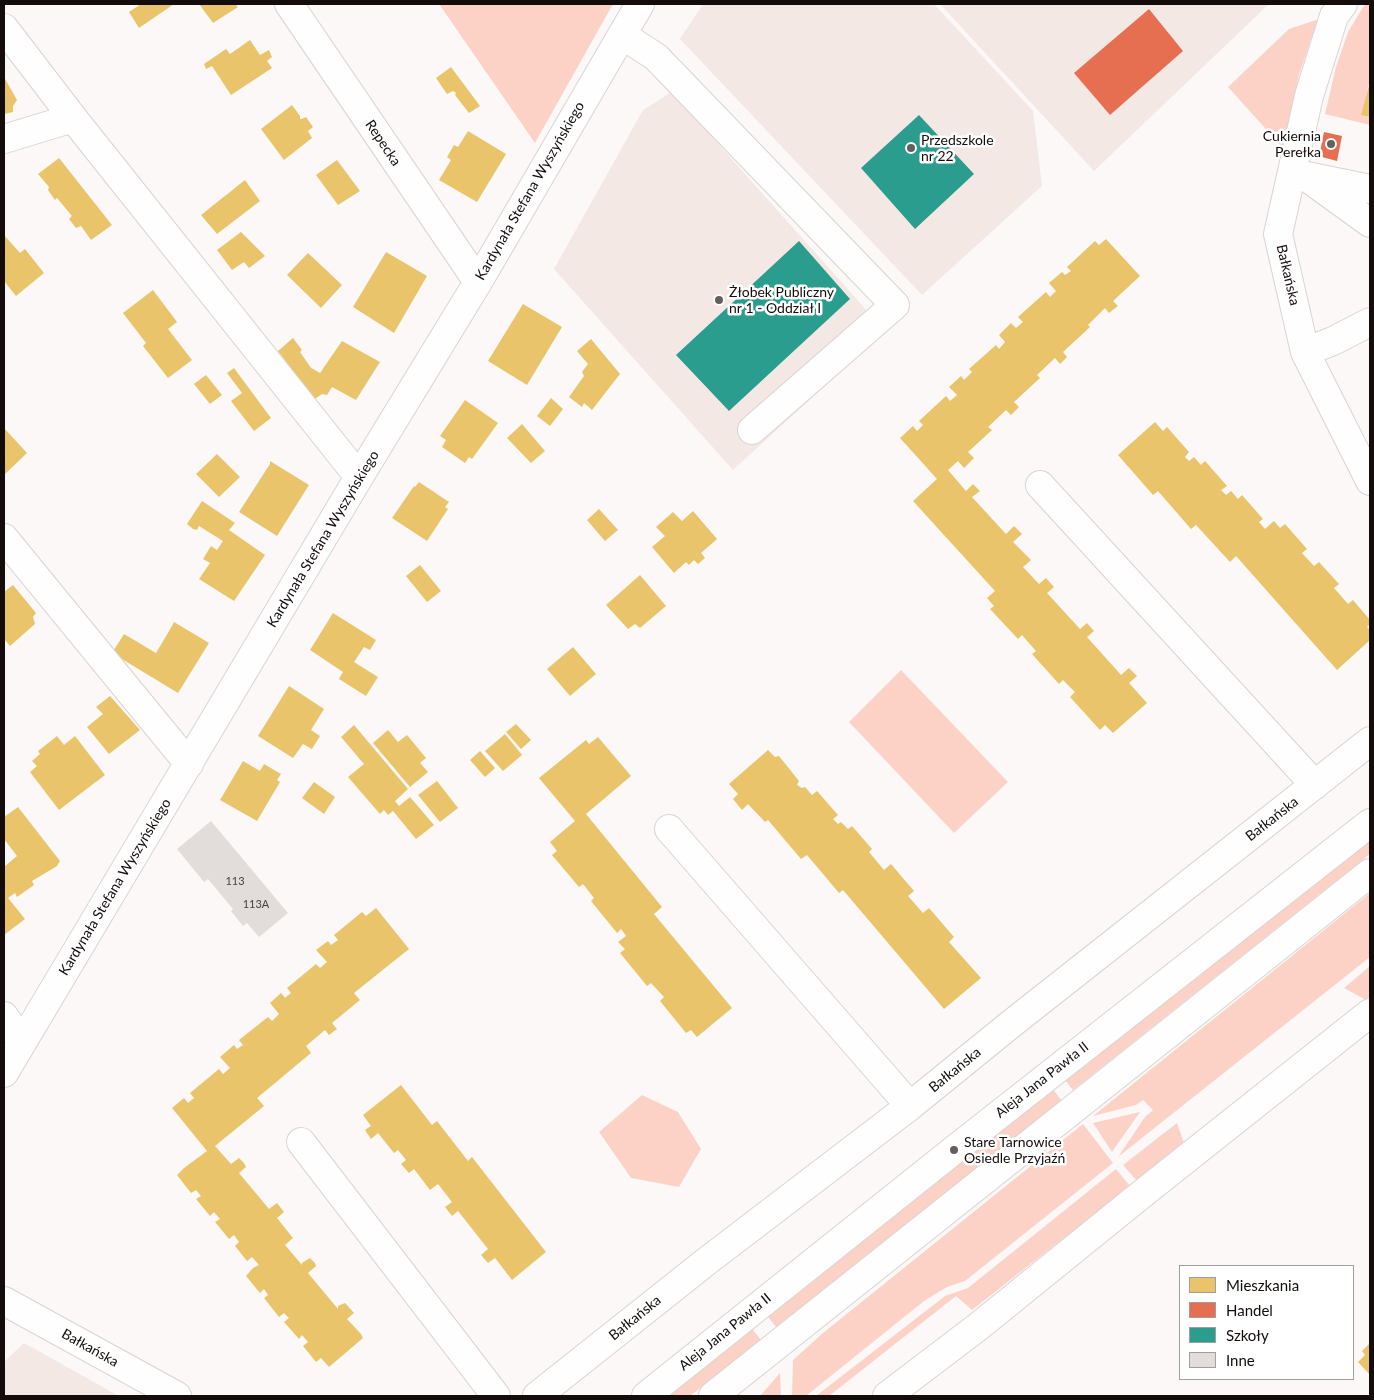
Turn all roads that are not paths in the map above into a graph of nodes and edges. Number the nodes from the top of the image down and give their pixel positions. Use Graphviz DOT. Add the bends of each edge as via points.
graph roads {
  1 [pos="289,4"];
  2 [pos="640,4"];
  3 [pos="1344,4"];
  4 [pos="4,28"];
  5 [pos="622,35"];
  6 [pos="73,118"];
  7 [pos="4,139"];
  8 [pos="1299,175"];
  9 [pos="1370,189"];
  10 [pos="1370,223"];
  11 [pos="478,282"];
  12 [pos="1370,322"];
  13 [pos="1305,352"];
  14 [pos="752,430"];
  15 [pos="359,477"];
  16 [pos="1370,481"];
  17 [pos="1040,485"];
  18 [pos="4,538"];
  19 [pos="1370,741"];
  20 [pos="189,764"];
  21 [pos="1315,785"];
  22 [pos="1370,823"];
  23 [pos="669,829"];
  24 [pos="1370,873"];
  25 [pos="1370,1013"];
  26 [pos="4,1016"];
  27 [pos="22,1042"];
  28 [pos="4,1073"];
  29 [pos="910,1106"];
  30 [pos="301,1142"];
  31 [pos="4,1301"];
  32 [pos="177,1396"];
  33 [pos="496,1396"];
  34 [pos="538,1396"];
  35 [pos="646,1396"];
  36 [pos="713,1396"];
  37 [pos="887,1396"];
  1 -- 11 [label="street, Repecka"];
  2 -- 5 [label="street, Kardynała Stefana Wyszyńskiego"];
  3 -- 8 [label="street, Bałkańska" via="1334,16 1309,96"];
  4 -- 6 [label="street"];
  5 -- 11 [label="street, Kardynała Stefana Wyszyńskiego"];
  5 -- 14 [label="street" via="656,57 895,305"];
  6 -- 7 [label="street"];
  6 -- 15 [label="street"];
  8 -- 9 [label="street"];
  8 -- 10 [label="street"];
  8 -- 13 [label="street, Bałkańska" via="1278,234"];
  11 -- 15 [label="street, Kardynała Stefana Wyszyńskiego"];
  12 -- 13 [label="street"];
  13 -- 16 [label="street, Bałkańska"];
  15 -- 20 [label="street, Kardynała Stefana Wyszyńskiego"];
  17 -- 21 [label="street"];
  18 -- 20 [label="street"];
  19 -- 21 [label="street, Bałkańska"];
  20 -- 27 [label="street, Kardynała Stefana Wyszyńskiego"];
  21 -- 29 [label="street, Bałkańska"];
  22 -- 35 [label="street, Aleja Jana Pawła II"];
  23 -- 29 [label="street"];
  24 -- 36 [label="street"];
  25 -- 37 [label="street"];
  26 -- 27 [label="street"];
  27 -- 28 [label="street, Kardynała Stefana Wyszyńskiego"];
  29 -- 34 [label="street, Bałkańska" via="707,1261"];
  30 -- 33 [label="street"];
  31 -- 32 [label="street, Bałkańska"];
}
